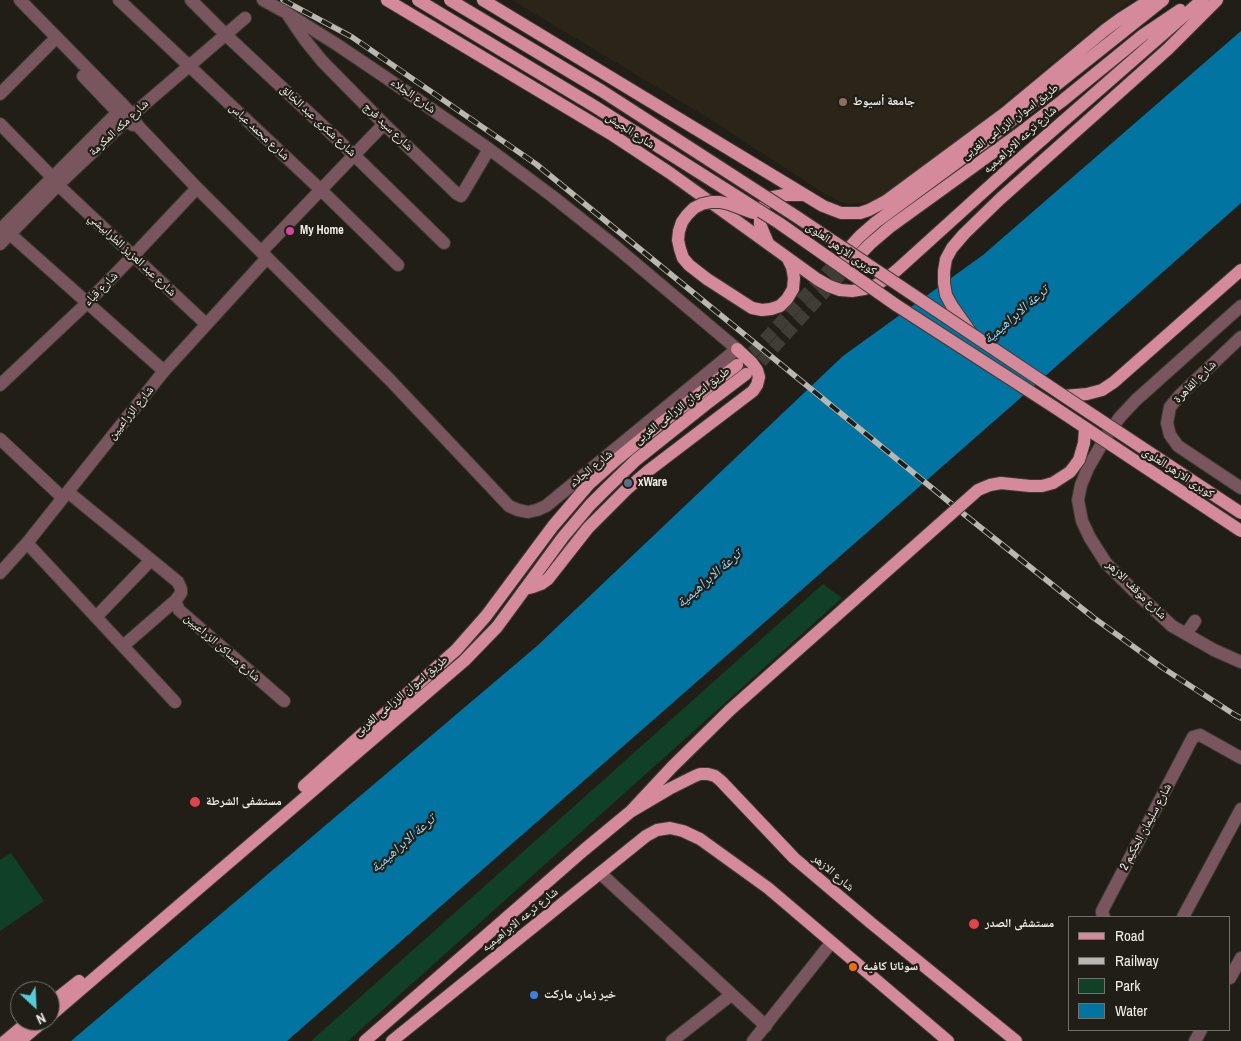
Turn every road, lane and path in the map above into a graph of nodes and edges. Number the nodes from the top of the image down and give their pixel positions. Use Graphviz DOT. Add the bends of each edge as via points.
graph roads {
  1 [pos="10,0"];
  2 [pos="20,0"];
  3 [pos="119,0"];
  4 [pos="191,0"];
  5 [pos="263,0"];
  6 [pos="387,0"];
  7 [pos="418,0"];
  8 [pos="450,0"];
  9 [pos="483,0"];
  10 [pos="1150,0"];
  11 [pos="1163,0"];
  12 [pos="1196,0"];
  13 [pos="1202,0"];
  14 [pos="1217,0"];
  15 [pos="285,12"];
  16 [pos="245,18"];
  17 [pos="226,35"];
  18 [pos="51,43"];
  19 [pos="189,66"];
  20 [pos="0,94"];
  21 [pos="127,116"];
  22 [pos="0,124"];
  23 [pos="384,124"];
  24 [pos="489,150"];
  25 [pos="354,155"];
  26 [pos="55,181"];
  27 [pos="197,188"];
  28 [pos="321,190"];
  29 [pos="805,195"];
  30 [pos="779,223"];
  31 [pos="3,229"];
  32 [pos="444,243"];
  33 [pos="768,243"];
  34 [pos="0,244"];
  35 [pos="264,255"];
  36 [pos="134,256"];
  37 [pos="786,257"];
  38 [pos="398,265"];
  39 [pos="1241,270"];
  40 [pos="852,291"];
  41 [pos="87,303"];
  42 [pos="1241,306"];
  43 [pos="206,324"];
  44 [pos="971,333"];
  45 [pos="1241,338"];
  46 [pos="737,349"];
  47 [pos="164,372"];
  48 [pos="0,385"];
  49 [pos="1064,396"];
  50 [pos="1085,429"];
  51 [pos="0,439"];
  52 [pos="1241,488"];
  53 [pos="65,495"];
  54 [pos="1241,513"];
  55 [pos="1241,531"];
  56 [pos="27,543"];
  57 [pos="151,560"];
  58 [pos="2,566"];
  59 [pos="525,589"];
  60 [pos="176,600"];
  61 [pos="96,617"];
  62 [pos="1195,621"];
  63 [pos="1186,634"];
  64 [pos="123,646"];
  65 [pos="1241,662"];
  66 [pos="284,700"];
  67 [pos="175,702"];
  68 [pos="1241,758"];
  69 [pos="1241,808"];
  70 [pos="630,812"];
  71 [pos="600,872"];
  72 [pos="1104,916"];
  73 [pos="1185,916"];
  74 [pos="831,943"];
  75 [pos="1241,958"];
  76 [pos="1231,976"];
  77 [pos="731,995"];
  78 [pos="60,1000"];
  79 [pos="60,1001"];
  80 [pos="766,1026"];
  81 [pos="17,1031"];
  82 [pos="32,1031"];
  83 [pos="5,1041"];
  84 [pos="20,1041"];
  85 [pos="365,1041"];
  86 [pos="392,1041"];
  87 [pos="672,1041"];
  88 [pos="754,1041"];
  89 [pos="948,1041"];
  90 [pos="1016,1041"];
  1 -- 18 [label="street, شارع الجلاء"];
  2 -- 21 [label="street, شارع الجلاء"];
  3 -- 19 [label="street, شارع محمد عباس"];
  4 -- 17 [label="street, شارع شكرى عبد الخالق"];
  5 -- 15 [label="street, شارع الجلاء"];
  6 -- 33 [label="main road, شارع الجيش" via="611,134"];
  7 -- 30 [label="main road, كوبرى الازهر العلوى, bridge"];
  8 -- 44 [label="main road, كوبرى الازهر العلوى, bridge" via="618,102"];
  9 -- 29 [label="main road"];
  10 -- 29 [label="main road" via="1098,36 1005,113 878,206 860,212 841,212"];
  11 -- 12 [label="main road, طريق اسوان الزراعى الغربى" via="982,144 876,222 860,236 840,267 1062,101 1143,35"];
  13 -- 40 [label="main road, شارع ترعه الابراهيميه" via="897,270 876,285"];
  14 -- 44 [label="main road" via="1000,199 952,248 944,271 946,295"];
  15 -- 23 [label="street, شارع سيد فرج" via="313,52"];
  15 -- 24 [label="street, شارع الجلاء"];
  16 -- 17 [label="street, شارع مكه المكرمة"];
  17 -- 19 [label="street, شارع مكه المكرمة"];
  17 -- 25 [label="street, شارع شكرى عبد الخالق"];
  18 -- 20 [label="street"];
  18 -- 21 [label="street, شارع الجلاء"];
  19 -- 21 [label="street, شارع مكه المكرمة"];
  19 -- 28 [label="street, شارع محمد عباس"];
  21 -- 26 [label="street, شارع مكه المكرمة"];
  21 -- 27 [label="street, شارع الجلاء"];
  22 -- 26 [label="street, شارع عبد العزيز الطرابيشي"];
  23 -- 24 [label="street, شارع سيد فرج" via="459,195 463,194"];
  23 -- 25 [label="street, شارع الزراعيين"];
  24 -- 46 [label="street, شارع الجلاء" via="616,247"];
  25 -- 28 [label="street, شارع الزراعيين"];
  25 -- 32 [label="street, شارع شكرى عبد الخالق"];
  26 -- 31 [label="street, شارع مكه المكرمة"];
  26 -- 36 [label="street, شارع عبد العزيز الطرابيشي"];
  27 -- 35 [label="street, شارع الجلاء"];
  27 -- 36 [label="street, شارع قباء"];
  28 -- 35 [label="street, شارع الزراعيين"];
  28 -- 38 [label="street, شارع محمد عباس"];
  29 -- 33 [label="main road" via="773,197 765,204 760,224"];
  30 -- 37 [label="main road, bridge" via="720,202 711,202 694,208 687,215 678,240 683,258 689,265 752,308 762,310 780,306 793,289 792,267"];
  30 -- 50 [label="main road, كوبرى الازهر العلوى, bridge" via="896,305"];
  31 -- 34 [label="street, شارع مكه المكرمة"];
  31 -- 41 [label="street"];
  33 -- 37 [label="main road, شارع الجيش"];
  35 -- 43 [label="street, شارع الزراعيين"];
  35 -- 46 [label="street, شارع الجلاء" via="510,506 528,512 546,506"];
  36 -- 41 [label="street, شارع قباء"];
  36 -- 43 [label="street, شارع عبد العزيز الطرابيشي"];
  37 -- 40 [label="main road, شارع الجيش" via="829,286"];
  39 -- 49 [label="main road" via="1114,382 1102,390"];
  41 -- 47 [label="street"];
  41 -- 48 [label="street, شارع قباء"];
  42 -- 63 [label="street, شارع موقف الازهر" via="1120,417 1088,468 1078,500 1082,522 1106,563 1157,613"];
  43 -- 47 [label="street, شارع الزراعيين"];
  44 -- 49 [label="main road, كوبرى الازهر العلوى, bridge"];
  45 -- 52 [label="street, شارع القاهرة" via="1180,394 1170,407 1167,423 1178,446"];
  46 -- 59 [label="main road" via="757,370 758,385 753,391 648,471 588,528 548,579"];
  47 -- 53 [label="street, شارع الزراعيين"];
  49 -- 54 [label="main road, كوبرى الازهر العلوى, bridge"];
  50 -- 55 [label="main road, كوبرى الازهر العلوى, bridge"];
  50 -- 70 [label="main road, bridge" via="1079,460 1070,472 1042,486 1001,483 978,490 730,710"];
  51 -- 53 [label="street, شارع مساكن الزراعيين"];
  53 -- 56 [label="street, شارع الزراعيين"];
  53 -- 57 [label="street, شارع مساكن الزراعيين"];
  56 -- 58 [label="street, شارع الزراعيين"];
  56 -- 61 [label="street"];
  57 -- 60 [label="street, شارع مساكن الزراعيين" via="180,585 181,593"];
  57 -- 61 [label="street"];
  59 -- 78 [label="main road, طريق اسوان الزراعى الغربى" via="576,521 615,480 742,370 648,434 589,484 552,526 476,628 446,661"];
  59 -- 79 [label="main road, طريق اسوان الزراعى الغربى" via="497,627 464,661"];
  60 -- 64 [label="street"];
  60 -- 66 [label="street, شارع مساكن الزراعيين" via="179,610"];
  61 -- 64 [label="street"];
  62 -- 63 [label="street"];
  63 -- 65 [label="street, شارع موقف الازهر"];
  64 -- 67 [label="street"];
  68 -- 72 [label="street, شارع سليمان الحكيم 2" via="1200,735 1194,737 1102,911"];
  69 -- 73 [label="street"];
  70 -- 85 [label="main road, شارع ترعه الابراهيميه"];
  70 -- 90 [label="main road, شارع الازهر" via="695,776 715,776 794,858"];
  71 -- 74 [label="main road, شارع ترعه الابراهيميه" via="657,830 683,831 700,839 768,888"];
  71 -- 77 [label="street"];
  71 -- 86 [label="main road, شارع ترعه الابراهيميه"];
  74 -- 80 [label="street"];
  74 -- 89 [label="main road"];
  75 -- 76 [label="street"];
  77 -- 80 [label="street"];
  77 -- 87 [label="street"];
  80 -- 88 [label="street"];
  81 -- 83 [label="main road"];
  82 -- 84 [label="main road"];
}
